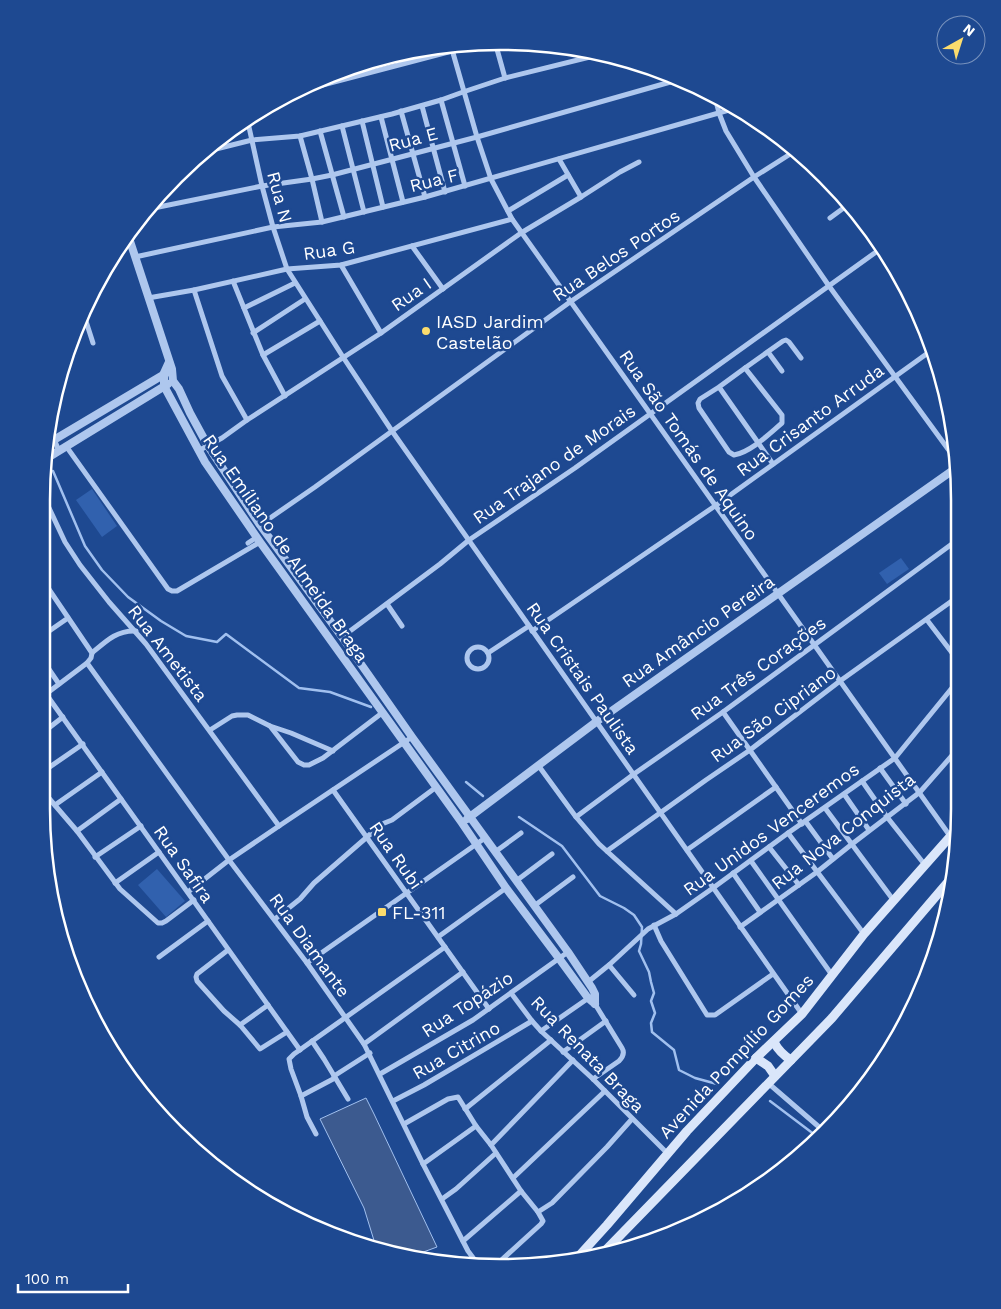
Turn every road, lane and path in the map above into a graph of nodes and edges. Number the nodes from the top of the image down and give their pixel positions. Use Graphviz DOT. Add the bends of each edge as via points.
graph roads {
  1 [pos="497,50"];
  2 [pos="452,53"];
  3 [pos="420,58"];
  4 [pos="584,58"];
  5 [pos="505,78"];
  6 [pos="669,82"];
  7 [pos="331,83"];
  8 [pos="463,92"];
  9 [pos="441,100"];
  10 [pos="717,105"];
  11 [pos="422,106"];
  12 [pos="401,111"];
  13 [pos="727,111"];
  14 [pos="719,113"];
  15 [pos="381,116"];
  16 [pos="362,121"];
  17 [pos="342,126"];
  18 [pos="249,127"];
  19 [pos="320,132"];
  20 [pos="300,136"];
  21 [pos="477,137"];
  22 [pos="252,140"];
  23 [pos="452,142"];
  24 [pos="220,148"];
  25 [pos="432,148"];
  26 [pos="413,154"];
  27 [pos="789,155"];
  28 [pos="559,158"];
  29 [pos="393,159"];
  30 [pos="640,162"];
  31 [pos="372,164"];
  32 [pos="352,170"];
  33 [pos="332,175"];
  34 [pos="568,175"];
  35 [pos="754,177"];
  36 [pos="491,179"];
  37 [pos="312,180"];
  38 [pos="262,186"];
  39 [pos="465,186"];
  40 [pos="445,192"];
  41 [pos="425,197"];
  42 [pos="581,197"];
  43 [pos="403,202"];
  44 [pos="159,207"];
  45 [pos="383,207"];
  46 [pos="843,208"];
  47 [pos="508,211"];
  48 [pos="364,212"];
  49 [pos="344,217"];
  50 [pos="830,218"];
  51 [pos="512,219"];
  52 [pos="322,222"];
  53 [pos="273,228"];
  54 [pos="521,233"];
  55 [pos="131,243"];
  56 [pos="412,246"];
  57 [pos="876,252"];
  58 [pos="135,257"];
  59 [pos="341,265"];
  60 [pos="287,269"];
  61 [pos="233,281"];
  62 [pos="295,283"];
  63 [pos="829,286"];
  64 [pos="443,289"];
  65 [pos="194,290"];
  66 [pos="148,298"];
  67 [pos="305,299"];
  68 [pos="570,302"];
  69 [pos="244,308"];
  70 [pos="320,321"];
  71 [pos="86,323"];
  72 [pos="253,332"];
  73 [pos="381,332"];
  74 [pos="93,343"];
  75 [pos="768,352"];
  76 [pos="926,354"];
  77 [pos="263,356"];
  78 [pos="343,357"];
  79 [pos="801,358"];
  80 [pos="168,368"];
  81 [pos="745,368"];
  82 [pos="782,371"];
  83 [pos="894,376"];
  84 [pos="173,381"];
  85 [pos="164,386"];
  86 [pos="719,387"];
  87 [pos="286,396"];
  88 [pos="650,414"];
  89 [pos="247,420"];
  90 [pos="392,431"];
  91 [pos="54,439"];
  92 [pos="54,440"];
  93 [pos="757,443"];
  94 [pos="66,446"];
  95 [pos="208,446"];
  96 [pos="948,449"];
  97 [pos="58,451"];
  98 [pos="198,451"];
  99 [pos="53,454"];
  100 [pos="773,464"];
  101 [pos="950,472"];
  102 [pos="715,506"];
  103 [pos="50,511"];
  104 [pos="260,525"];
  105 [pos="259,540"];
  106 [pos="469,540"];
  107 [pos="248,543"];
  108 [pos="951,545"];
  109 [pos="50,591"];
  110 [pos="778,594"];
  111 [pos="951,602"];
  112 [pos="387,604"];
  113 [pos="68,618"];
  114 [pos="927,620"];
  115 [pos="402,626"];
  116 [pos="530,629"];
  117 [pos="50,630"];
  118 [pos="136,631"];
  119 [pos="342,637"];
  120 [pos="814,644"];
  121 [pos="951,651"];
  122 [pos="488,653"];
  123 [pos="90,658"];
  124 [pos="50,671"];
  125 [pos="840,681"];
  126 [pos="59,684"];
  127 [pos="951,689"];
  128 [pos="50,691"];
  129 [pos="50,703"];
  130 [pos="723,712"];
  131 [pos="382,714"];
  132 [pos="62,717"];
  133 [pos="596,722"];
  134 [pos="270,726"];
  135 [pos="50,727"];
  136 [pos="210,730"];
  137 [pos="412,737"];
  138 [pos="83,744"];
  139 [pos="404,744"];
  140 [pos="750,750"];
  141 [pos="333,751"];
  142 [pos="951,757"];
  143 [pos="894,758"];
  144 [pos="538,765"];
  145 [pos="50,766"];
  146 [pos="880,768"];
  147 [pos="102,772"];
  148 [pos="634,774"];
  149 [pos="862,781"];
  150 [pos="776,787"];
  151 [pos="435,788"];
  152 [pos="333,790"];
  153 [pos="920,792"];
  154 [pos="844,794"];
  155 [pos="121,798"];
  156 [pos="50,799"];
  157 [pos="906,804"];
  158 [pos="55,805"];
  159 [pos="825,808"];
  160 [pos="660,812"];
  161 [pos="576,817"];
  162 [pos="887,817"];
  163 [pos="470,818"];
  164 [pos="462,823"];
  165 [pos="804,823"];
  166 [pos="141,826"];
  167 [pos="278,826"];
  168 [pos="869,830"];
  169 [pos="950,830"];
  170 [pos="77,831"];
  171 [pos="788,833"];
  172 [pos="521,834"];
  173 [pos="950,836"];
  174 [pos="367,837"];
  175 [pos="485,838"];
  176 [pos="476,844"];
  177 [pos="852,844"];
  178 [pos="769,847"];
  179 [pos="687,850"];
  180 [pos="607,851"];
  181 [pos="159,852"];
  182 [pos="495,852"];
  183 [pos="552,854"];
  184 [pos="95,857"];
  185 [pos="833,859"];
  186 [pos="229,860"];
  187 [pos="751,861"];
  188 [pos="925,865"];
  189 [pos="817,872"];
  190 [pos="734,874"];
  191 [pos="574,877"];
  192 [pos="516,881"];
  193 [pos="115,883"];
  194 [pos="799,885"];
  195 [pos="943,887"];
  196 [pos="506,888"];
  197 [pos="714,888"];
  198 [pos="188,892"];
  199 [pos="406,893"];
  200 [pos="779,898"];
  201 [pos="194,900"];
  202 [pos="895,901"];
  203 [pos="534,906"];
  204 [pos="760,912"];
  205 [pos="676,914"];
  206 [pos="275,919"];
  207 [pos="208,921"];
  208 [pos="654,926"];
  209 [pos="740,927"];
  210 [pos="864,934"];
  211 [pos="438,937"];
  212 [pos="445,947"];
  213 [pos="228,950"];
  214 [pos="568,952"];
  215 [pos="558,957"];
  216 [pos="159,958"];
  217 [pos="307,963"];
  218 [pos="609,965"];
  219 [pos="463,972"];
  220 [pos="773,974"];
  221 [pos="832,976"];
  222 [pos="588,982"];
  223 [pos="511,993"];
  224 [pos="634,995"];
  225 [pos="591,996"];
  226 [pos="268,1004"];
  227 [pos="595,1004"];
  228 [pos="489,1009"];
  229 [pos="802,1014"];
  230 [pos="345,1017"];
  231 [pos="532,1021"];
  232 [pos="606,1021"];
  233 [pos="240,1025"];
  234 [pos="541,1031"];
  235 [pos="287,1032"];
  236 [pos="551,1040"];
  237 [pos="312,1042"];
  238 [pos="774,1042"];
  239 [pos="364,1044"];
  240 [pos="300,1050"];
  241 [pos="563,1052"];
  242 [pos="370,1053"];
  243 [pos="756,1058"];
  244 [pos="573,1060"];
  245 [pos="790,1060"];
  246 [pos="380,1074"];
  247 [pos="335,1077"];
  248 [pos="593,1079"];
  249 [pos="772,1080"];
  250 [pos="605,1091"];
  251 [pos="301,1096"];
  252 [pos="348,1099"];
  253 [pos="393,1101"];
  254 [pos="465,1109"];
  255 [pos="632,1119"];
  256 [pos="404,1124"];
  257 [pos="476,1126"];
  258 [pos="819,1127"];
  259 [pos="316,1134"];
  260 [pos="491,1145"];
  261 [pos="496,1153"];
  262 [pos="668,1154"];
  263 [pos="423,1164"];
  264 [pos="513,1178"];
  265 [pos="522,1191"];
  266 [pos="442,1199"];
  267 [pos="538,1212"];
  268 [pos="463,1241"];
  269 [pos="611,1245"];
  270 [pos="584,1251"];
  271 [pos="474,1258"];
  272 [pos="502,1259"];
  1 -- 5 [label="street"];
  2 -- 8 [label="street, Rua São Tomás de Aquino"];
  3 -- 7 [label="street"];
  4 -- 5 [label="street"];
  5 -- 8 [label="street"];
  6 -- 21 [label="street, Rua E"];
  8 -- 9 [label="street"];
  8 -- 21 [label="street, Rua São Tomás de Aquino"];
  9 -- 11 [label="street"];
  9 -- 23 [label="street"];
  10 -- 14 [label="street"];
  11 -- 12 [label="street"];
  11 -- 25 [label="street"];
  12 -- 15 [label="street"];
  12 -- 26 [label="street"];
  13 -- 14 [label="street, Rua F"];
  14 -- 28 [label="street, Rua F"];
  14 -- 35 [label="street" via="726,132"];
  15 -- 16 [label="street"];
  15 -- 29 [label="street"];
  16 -- 17 [label="street"];
  16 -- 31 [label="street"];
  17 -- 19 [label="street"];
  17 -- 32 [label="street"];
  18 -- 22 [label="street, Rua N"];
  19 -- 20 [label="street"];
  19 -- 33 [label="street"];
  20 -- 22 [label="street"];
  20 -- 37 [label="street"];
  21 -- 23 [label="street, Rua E"];
  21 -- 36 [label="street, Rua São Tomás de Aquino"];
  22 -- 24 [label="street"];
  22 -- 38 [label="street, Rua N"];
  23 -- 25 [label="street, Rua E"];
  23 -- 39 [label="street"];
  25 -- 26 [label="street, Rua E"];
  25 -- 40 [label="street"];
  26 -- 29 [label="street, Rua E"];
  26 -- 41 [label="street"];
  27 -- 35 [label="street, Rua Belos Portos"];
  28 -- 34 [label="street"];
  28 -- 36 [label="street, Rua F"];
  29 -- 31 [label="street, Rua E"];
  29 -- 43 [label="street"];
  30 -- 42 [label="street, Rua I"];
  31 -- 32 [label="street, Rua E"];
  31 -- 45 [label="street"];
  32 -- 33 [label="street, Rua E"];
  32 -- 48 [label="street"];
  33 -- 37 [label="street, Rua E"];
  33 -- 49 [label="street"];
  34 -- 42 [label="street"];
  34 -- 47 [label="street"];
  35 -- 63 [label="street"];
  35 -- 68 [label="street, Rua Belos Portos"];
  36 -- 39 [label="street, Rua F"];
  36 -- 47 [label="street, Rua São Tomás de Aquino"];
  37 -- 38 [label="street, Rua E"];
  37 -- 52 [label="street"];
  38 -- 44 [label="street, Rua E"];
  38 -- 53 [label="street, Rua N"];
  39 -- 40 [label="street, Rua F"];
  40 -- 41 [label="street, Rua F"];
  41 -- 43 [label="street, Rua F"];
  42 -- 54 [label="street, Rua I"];
  43 -- 45 [label="street, Rua F"];
  45 -- 48 [label="street, Rua F"];
  46 -- 50 [label="street"];
  47 -- 51 [label="street, Rua São Tomás de Aquino"];
  48 -- 49 [label="street, Rua F"];
  49 -- 52 [label="street, Rua F"];
  51 -- 54 [label="street, Rua São Tomás de Aquino"];
  51 -- 56 [label="street, Rua G"];
  52 -- 53 [label="street, Rua F"];
  53 -- 58 [label="street, Rua F"];
  53 -- 60 [label="street, Rua N"];
  54 -- 64 [label="street, Rua I"];
  54 -- 68 [label="street, Rua São Tomás de Aquino"];
  55 -- 58 [label="street"];
  56 -- 59 [label="street, Rua G"];
  56 -- 64 [label="street"];
  57 -- 63 [label="street, Rua Trajano de Morais"];
  58 -- 66 [label="street"];
  59 -- 60 [label="street, Rua G"];
  59 -- 73 [label="street"];
  60 -- 61 [label="street, Rua G"];
  60 -- 62 [label="street, Rua N"];
  61 -- 65 [label="street, Rua G"];
  61 -- 69 [label="street"];
  62 -- 67 [label="street, Rua N"];
  62 -- 69 [label="street"];
  63 -- 83 [label="street"];
  63 -- 88 [label="street, Rua Trajano de Morais"];
  64 -- 73 [label="street, Rua I"];
  65 -- 66 [label="street, Rua G"];
  65 -- 89 [label="street" via="222,376"];
  66 -- 80 [label="street"];
  67 -- 70 [label="street, Rua N"];
  67 -- 72 [label="street"];
  68 -- 88 [label="street, Rua São Tomás de Aquino"];
  68 -- 90 [label="street, Rua Belos Portos"];
  69 -- 72 [label="street"];
  70 -- 77 [label="street"];
  70 -- 78 [label="street, Rua N"];
  71 -- 74 [label="street"];
  72 -- 77 [label="street"];
  73 -- 78 [label="street, Rua I"];
  75 -- 79 [label="street" via="786,340"];
  75 -- 81 [label="street"];
  75 -- 82 [label="street"];
  76 -- 83 [label="street, Rua Crisanto Arruda"];
  77 -- 87 [label="street"];
  78 -- 87 [label="street, Rua I"];
  78 -- 90 [label="street, Rua Cristais Paulista"];
  80 -- 84 [label="street, Rua Emíliano de Almeida Braga"];
  80 -- 85 [label="street, Rua Emíliano de Almeida Braga"];
  80 -- 91 [label="street"];
  81 -- 86 [label="street"];
  81 -- 93 [label="street" via="783,419"];
  83 -- 96 [label="street"];
  83 -- 100 [label="street, Rua Crisanto Arruda"];
  84 -- 85 [label="street"];
  84 -- 95 [label="street, Rua Emíliano de Almeida Braga"];
  85 -- 94 [label="street"];
  85 -- 98 [label="street, Rua Emíliano de Almeida Braga"];
  86 -- 93 [label="street"];
  86 -- 93 [label="street" via="700,399 699,408 734,455"];
  87 -- 89 [label="street, Rua I"];
  88 -- 102 [label="street, Rua São Tomás de Aquino"];
  88 -- 106 [label="street, Rua Trajano de Morais"];
  89 -- 95 [label="street, Rua I"];
  90 -- 104 [label="street, Rua Belos Portos"];
  90 -- 106 [label="street, Rua Cristais Paulista"];
  92 -- 97 [label="street"];
  93 -- 100 [label="street"];
  94 -- 97 [label="street"];
  94 -- 105 [label="street" via="172,591 177,591"];
  95 -- 98 [label="street, Rua I"];
  95 -- 104 [label="street, Rua Emíliano de Almeida Braga"];
  97 -- 99 [label="street"];
  98 -- 105 [label="street, Rua Emíliano de Almeida Braga"];
  100 -- 102 [label="street, Rua Crisanto Arruda"];
  101 -- 110 [label="street, Rua Amâncio Pereira"];
  102 -- 110 [label="street, Rua São Tomás de Aquino"];
  102 -- 116 [label="street, Rua Crisanto Arruda"];
  103 -- 118 [label="street, Rua Ametista" via="64,542 80,565"];
  104 -- 119 [label="street, Rua Emíliano de Almeida Braga"];
  105 -- 107 [label="street"];
  105 -- 131 [label="street, Rua Emíliano de Almeida Braga"];
  106 -- 112 [label="street, Rua Trajano de Morais"];
  106 -- 116 [label="street, Rua Cristais Paulista"];
  108 -- 120 [label="street, Rua Três Corações"];
  109 -- 113 [label="street, Rua Diamante"];
  110 -- 120 [label="street, Rua São Tomás de Aquino"];
  110 -- 133 [label="street, Rua Amâncio Pereira"];
  111 -- 114 [label="street, Rua São Cipriano"];
  112 -- 115 [label="street"];
  112 -- 119 [label="street, Rua Trajano de Morais"];
  113 -- 117 [label="street"];
  113 -- 123 [label="street, Rua Diamante"];
  114 -- 121 [label="street"];
  114 -- 125 [label="street, Rua São Cipriano"];
  116 -- 122 [label="street, Rua Crisanto Arruda"];
  116 -- 133 [label="street, Rua Cristais Paulista"];
  118 -- 123 [label="street" via="117,633"];
  118 -- 136 [label="street, Rua Ametista"];
  119 -- 137 [label="street, Rua Emíliano de Almeida Braga"];
  120 -- 125 [label="street, Rua São Tomás de Aquino"];
  120 -- 130 [label="street, Rua Três Corações"];
  122 -- 122 [label="street, Rua Crisanto Arruda" via="483,648 472,649 468,654 469,665 475,669 482,668 489,660"];
  123 -- 126 [label="street"];
  123 -- 186 [label="street, Rua Diamante"];
  124 -- 126 [label="street"];
  125 -- 140 [label="street, Rua São Cipriano"];
  125 -- 143 [label="street, Rua São Tomás de Aquino"];
  126 -- 128 [label="street"];
  127 -- 143 [label="street, Rua Unidos Venceremos"];
  129 -- 132 [label="street, Rua Safira"];
  130 -- 140 [label="street"];
  130 -- 148 [label="street, Rua Três Corações"];
  131 -- 139 [label="street, Rua Emíliano de Almeida Braga"];
  131 -- 141 [label="street"];
  132 -- 135 [label="street"];
  132 -- 138 [label="street, Rua Safira"];
  133 -- 144 [label="street, Rua Amâncio Pereira"];
  133 -- 148 [label="street, Rua Cristais Paulista"];
  134 -- 136 [label="street" via="248,715 237,715"];
  134 -- 141 [label="street"];
  134 -- 141 [label="street" via="301,764 313,764"];
  136 -- 167 [label="street, Rua Ametista"];
  137 -- 139 [label="street"];
  137 -- 163 [label="street, Rua Emíliano de Almeida Braga"];
  138 -- 145 [label="street"];
  138 -- 147 [label="street, Rua Safira"];
  139 -- 151 [label="street, Rua Emíliano de Almeida Braga"];
  139 -- 152 [label="street"];
  140 -- 150 [label="street"];
  140 -- 160 [label="street, Rua São Cipriano"];
  142 -- 153 [label="street, Rua Nova Conquista"];
  143 -- 146 [label="street, Rua Unidos Venceremos"];
  143 -- 153 [label="street, Rua São Tomás de Aquino"];
  144 -- 161 [label="street"];
  144 -- 163 [label="street, Rua Amâncio Pereira"];
  146 -- 149 [label="street, Rua Unidos Venceremos"];
  146 -- 157 [label="street"];
  147 -- 155 [label="street, Rua Safira"];
  147 -- 158 [label="street"];
  148 -- 160 [label="street, Rua Cristais Paulista"];
  148 -- 161 [label="street, Rua Três Corações"];
  149 -- 154 [label="street, Rua Unidos Venceremos"];
  149 -- 162 [label="street"];
  150 -- 165 [label="street"];
  150 -- 179 [label="street"];
  151 -- 164 [label="street, Rua Emíliano de Almeida Braga"];
  151 -- 174 [label="street"];
  152 -- 167 [label="street"];
  152 -- 174 [label="street, Rua Rubi"];
  153 -- 157 [label="street, Rua Nova Conquista"];
  153 -- 169 [label="street, Rua São Tomás de Aquino"];
  154 -- 159 [label="street, Rua Unidos Venceremos"];
  154 -- 168 [label="street"];
  155 -- 166 [label="street, Rua Safira"];
  155 -- 170 [label="street"];
  156 -- 158 [label="street"];
  157 -- 162 [label="street, Rua Nova Conquista"];
  158 -- 170 [label="street"];
  159 -- 165 [label="street, Rua Unidos Venceremos"];
  159 -- 177 [label="street"];
  160 -- 179 [label="street, Rua Cristais Paulista"];
  160 -- 180 [label="street, Rua São Cipriano"];
  161 -- 180 [label="street"];
  162 -- 168 [label="street, Rua Nova Conquista"];
  162 -- 188 [label="street"];
  163 -- 164 [label="street, Rua Amâncio Pereira"];
  163 -- 175 [label="street, Rua Emíliano de Almeida Braga"];
  164 -- 176 [label="street, Rua Emíliano de Almeida Braga"];
  165 -- 171 [label="street, Rua Unidos Venceremos"];
  165 -- 185 [label="street"];
  166 -- 181 [label="street, Rua Safira"];
  166 -- 184 [label="street"];
  167 -- 186 [label="street"];
  168 -- 177 [label="street, Rua Nova Conquista"];
  170 -- 184 [label="street"];
  171 -- 178 [label="street, Rua Unidos Venceremos"];
  171 -- 189 [label="street"];
  172 -- 182 [label="street"];
  173 -- 188 [label="main road, Avenida Pompílio Gomes"];
  174 -- 199 [label="street, Rua Rubi"];
  174 -- 206 [label="street"];
  175 -- 176 [label="street"];
  175 -- 182 [label="street, Rua Emíliano de Almeida Braga"];
  176 -- 196 [label="street, Rua Emíliano de Almeida Braga"];
  176 -- 199 [label="street"];
  177 -- 185 [label="street, Rua Nova Conquista"];
  177 -- 202 [label="street"];
  178 -- 187 [label="street, Rua Unidos Venceremos"];
  178 -- 194 [label="street"];
  179 -- 197 [label="street, Rua Cristais Paulista"];
  180 -- 205 [label="street"];
  181 -- 193 [label="street"];
  181 -- 198 [label="street, Rua Safira"];
  182 -- 192 [label="street, Rua Emíliano de Almeida Braga"];
  183 -- 192 [label="street"];
  184 -- 193 [label="street"];
  185 -- 189 [label="street, Rua Nova Conquista"];
  186 -- 198 [label="street"];
  186 -- 206 [label="street, Rua Diamante"];
  187 -- 190 [label="street, Rua Unidos Venceremos"];
  187 -- 200 [label="street"];
  188 -- 202 [label="main road, Avenida Pompílio Gomes"];
  189 -- 194 [label="street, Rua Nova Conquista"];
  189 -- 210 [label="street"];
  190 -- 197 [label="street, Rua Unidos Venceremos"];
  190 -- 204 [label="street"];
  191 -- 203 [label="street"];
  192 -- 203 [label="street, Rua Emíliano de Almeida Braga"];
  193 -- 201 [label="street" via="158,923 166,922"];
  194 -- 200 [label="street, Rua Nova Conquista"];
  195 -- 245 [label="main road" via="832,1018"];
  196 -- 211 [label="street"];
  196 -- 215 [label="street, Rua Emíliano de Almeida Braga"];
  197 -- 205 [label="street, Rua Unidos Venceremos"];
  197 -- 209 [label="street, Rua Cristais Paulista"];
  198 -- 201 [label="street, Rua Safira"];
  199 -- 211 [label="street, Rua Rubi"];
  199 -- 217 [label="street"];
  200 -- 204 [label="street, Rua Nova Conquista"];
  200 -- 221 [label="street"];
  201 -- 207 [label="street, Rua Safira"];
  202 -- 210 [label="main road, Avenida Pompílio Gomes"];
  203 -- 214 [label="street, Rua Emíliano de Almeida Braga"];
  204 -- 209 [label="street, Rua Nova Conquista"];
  205 -- 208 [label="street, Rua Unidos Venceremos"];
  206 -- 217 [label="street, Rua Diamante"];
  207 -- 213 [label="street, Rua Safira"];
  207 -- 216 [label="street"];
  208 -- 218 [label="street, Rua Unidos Venceremos"];
  208 -- 220 [label="street" via="707,1015 715,1015"];
  209 -- 220 [label="street, Rua Cristais Paulista"];
  210 -- 221 [label="main road, Avenida Pompílio Gomes"];
  211 -- 212 [label="street, Rua Rubi"];
  212 -- 219 [label="street, Rua Rubi"];
  212 -- 230 [label="street"];
  213 -- 226 [label="street, Rua Safira"];
  213 -- 233 [label="street" via="196,977"];
  214 -- 215 [label="street, Rua Topázio"];
  214 -- 222 [label="street, Rua Emíliano de Almeida Braga"];
  215 -- 223 [label="street, Rua Topázio"];
  215 -- 225 [label="street, Rua Emíliano de Almeida Braga"];
  217 -- 230 [label="street, Rua Diamante"];
  218 -- 222 [label="street, Rua Unidos Venceremos"];
  218 -- 224 [label="street"];
  219 -- 228 [label="street, Rua Rubi"];
  219 -- 239 [label="street"];
  220 -- 229 [label="street, Rua Cristais Paulista"];
  221 -- 229 [label="main road, Avenida Pompílio Gomes"];
  222 -- 225 [label="street, Rua Emíliano de Almeida Braga"];
  223 -- 228 [label="street, Rua Topázio"];
  223 -- 231 [label="street, Rua Renata Braga"];
  225 -- 227 [label="street"];
  225 -- 234 [label="street"];
  226 -- 233 [label="street"];
  226 -- 235 [label="street, Rua Safira"];
  227 -- 232 [label="street"];
  228 -- 246 [label="street, Rua Topázio"];
  229 -- 238 [label="main road, Avenida Pompílio Gomes"];
  230 -- 237 [label="street"];
  230 -- 239 [label="street, Rua Diamante"];
  231 -- 234 [label="street, Rua Renata Braga"];
  231 -- 253 [label="street, Rua Citrino"];
  232 -- 241 [label="street"];
  232 -- 248 [label="street" via="624,1051 619,1061"];
  233 -- 235 [label="street" via="260,1049"];
  234 -- 236 [label="street, Rua Renata Braga"];
  235 -- 240 [label="street, Rua Safira"];
  236 -- 241 [label="street, Rua Renata Braga"];
  236 -- 254 [label="street"];
  237 -- 240 [label="street"];
  237 -- 247 [label="street"];
  238 -- 243 [label="main road, Avenida Pompílio Gomes"];
  238 -- 245 [label="main road"];
  239 -- 242 [label="street, Rua Diamante"];
  240 -- 251 [label="street" via="289,1059"];
  241 -- 244 [label="street, Rua Renata Braga"];
  242 -- 246 [label="street, Rua Diamante"];
  242 -- 247 [label="street"];
  243 -- 249 [label="main road" via="768,1066"];
  243 -- 262 [label="main road, Avenida Pompílio Gomes"];
  244 -- 248 [label="street, Rua Renata Braga"];
  244 -- 260 [label="street"];
  245 -- 249 [label="main road"];
  246 -- 253 [label="street, Rua Diamante"];
  247 -- 251 [label="street"];
  247 -- 252 [label="street"];
  248 -- 250 [label="street, Rua Renata Braga"];
  249 -- 258 [label="street"];
  249 -- 269 [label="main road"];
  250 -- 255 [label="street, Rua Renata Braga"];
  250 -- 264 [label="street"];
  251 -- 259 [label="street"];
  253 -- 256 [label="street, Rua Diamante"];
  254 -- 256 [label="street" via="458,1097 451,1097"];
  254 -- 257 [label="street"];
  255 -- 262 [label="street, Rua Renata Braga"];
  255 -- 267 [label="street" via="607,1148"];
  256 -- 263 [label="street, Rua Diamante"];
  257 -- 260 [label="street"];
  257 -- 263 [label="street"];
  260 -- 261 [label="street"];
  261 -- 264 [label="street"];
  261 -- 266 [label="street"];
  262 -- 270 [label="main road, Avenida Pompílio Gomes"];
  263 -- 266 [label="street, Rua Diamante"];
  264 -- 265 [label="street"];
  265 -- 267 [label="street"];
  265 -- 268 [label="street"];
  266 -- 268 [label="street, Rua Diamante"];
  267 -- 272 [label="street" via="543,1221 539,1227"];
  268 -- 271 [label="street, Rua Diamante"];
}
